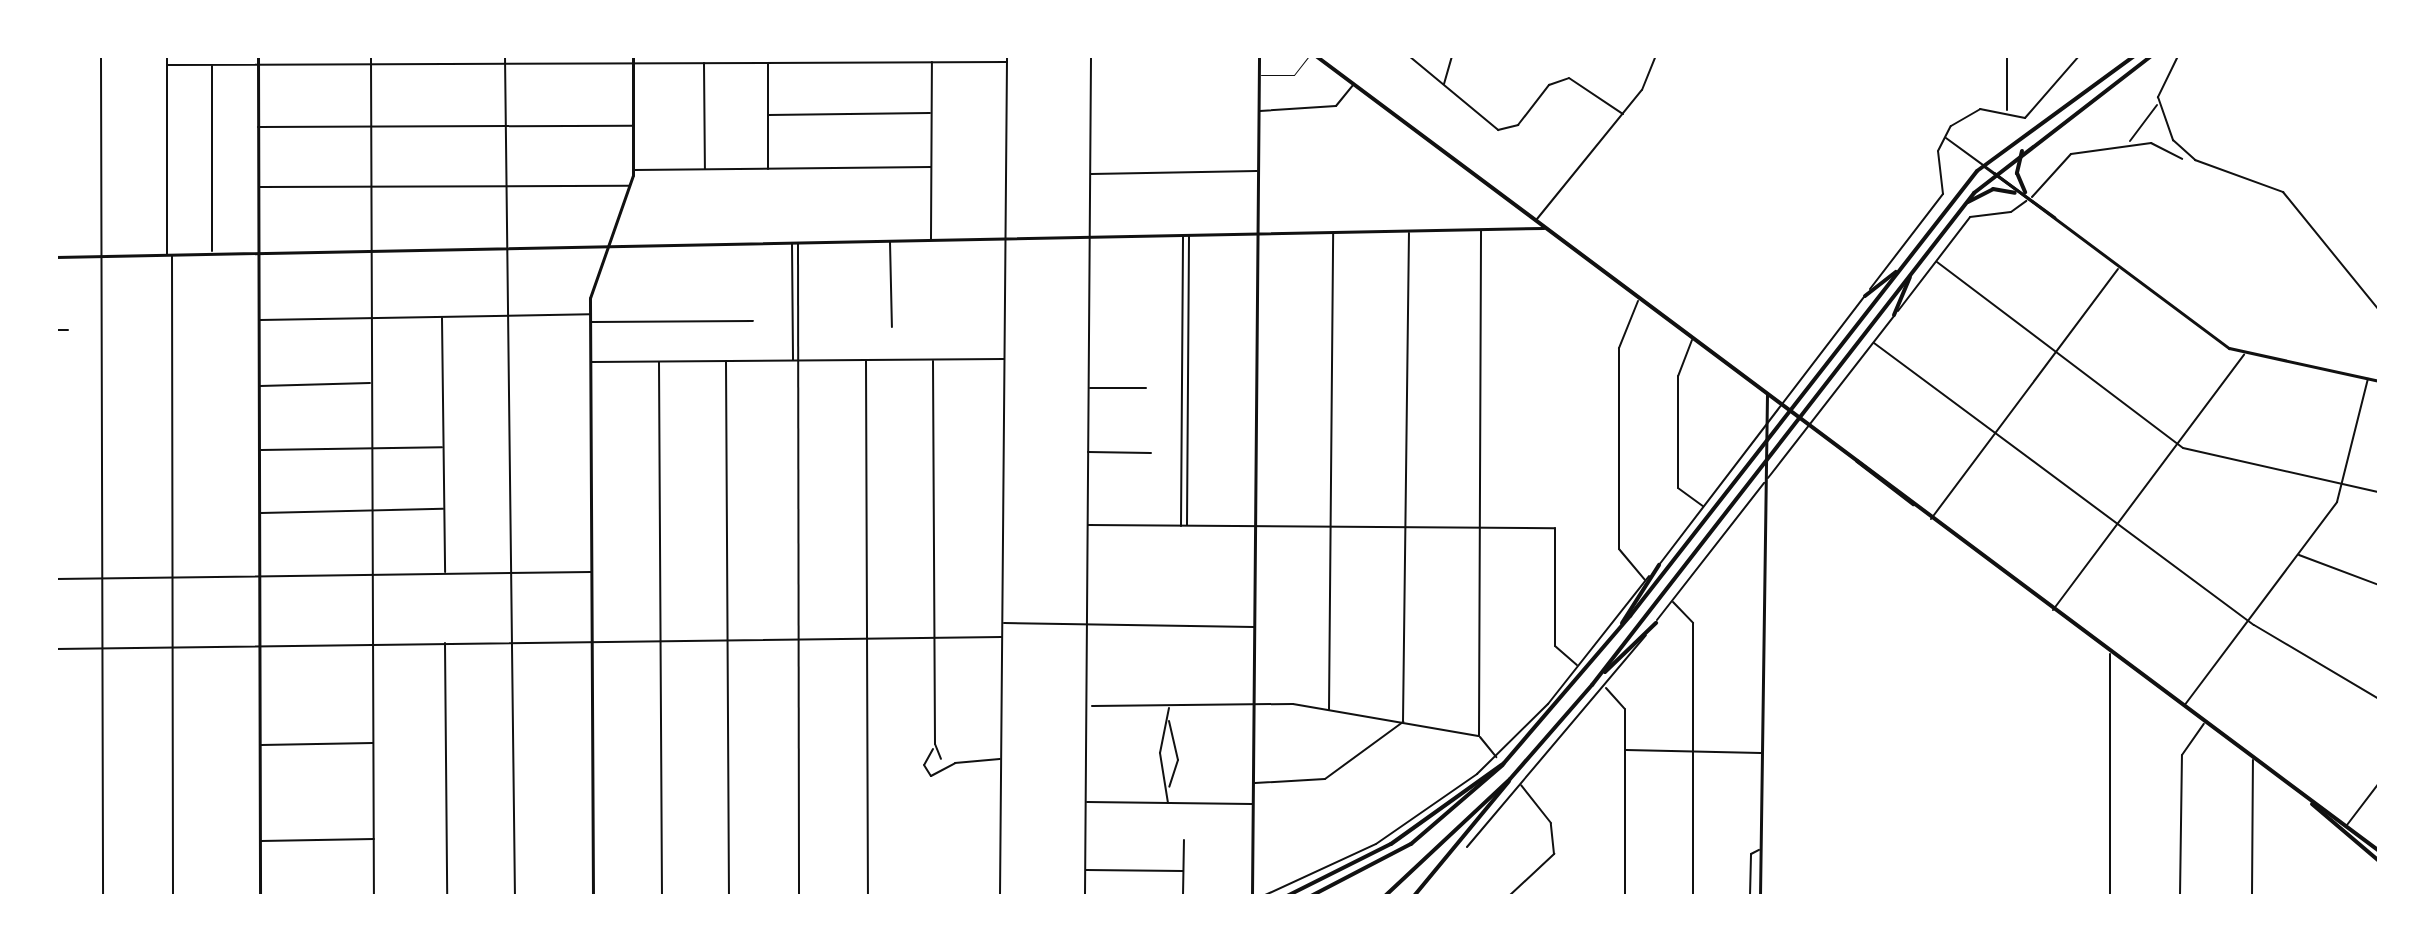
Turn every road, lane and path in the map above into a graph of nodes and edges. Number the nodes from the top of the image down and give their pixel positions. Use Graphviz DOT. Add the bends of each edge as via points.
graph roads {
  1 [pos="101,56"];
  2 [pos="167,56"];
  3 [pos="258,56"];
  4 [pos="371,56"];
  5 [pos="505,56"];
  6 [pos="633,56"];
  7 [pos="1007,56"];
  8 [pos="1091,56"];
  9 [pos="1259,56"];
  10 [pos="1309,56"];
  11 [pos="1316,56"];
  12 [pos="1409,56"];
  13 [pos="1452,56"];
  14 [pos="1655,56"];
  15 [pos="2007,56"];
  16 [pos="2079,56"];
  17 [pos="2134,56"];
  18 [pos="2151,56"];
  19 [pos="2178,56"];
  20 [pos="704,62"];
  21 [pos="768,62"];
  22 [pos="932,62"];
  23 [pos="1007,62"];
  24 [pos="633,63"];
  25 [pos="212,64"];
  26 [pos="505,64"];
  27 [pos="167,65"];
  28 [pos="258,66"];
  29 [pos="371,66"];
  30 [pos="1259,75"];
  31 [pos="1444,84"];
  32 [pos="1353,85"];
  33 [pos="2158,103"];
  34 [pos="1259,111"];
  35 [pos="2007,111"];
  36 [pos="932,113"];
  37 [pos="1623,114"];
  38 [pos="768,115"];
  39 [pos="506,125"];
  40 [pos="371,126"];
  41 [pos="633,126"];
  42 [pos="258,127"];
  43 [pos="1945,137"];
  44 [pos="2129,142"];
  45 [pos="2023,149"];
  46 [pos="2182,159"];
  47 [pos="1984,166"];
  48 [pos="931,167"];
  49 [pos="768,169"];
  50 [pos="633,170"];
  51 [pos="705,170"];
  52 [pos="1258,171"];
  53 [pos="1994,173"];
  54 [pos="1090,174"];
  55 [pos="506,186"];
  56 [pos="629,186"];
  57 [pos="258,187"];
  58 [pos="371,187"];
  59 [pos="2025,192"];
  60 [pos="2015,193"];
  61 [pos="2032,197"];
  62 [pos="2026,201"];
  63 [pos="1966,203"];
  64 [pos="1536,221"];
  65 [pos="2058,221"];
  66 [pos="1545,228"];
  67 [pos="1481,230"];
  68 [pos="1409,231"];
  69 [pos="1333,233"];
  70 [pos="1258,234"];
  71 [pos="1189,235"];
  72 [pos="1183,236"];
  73 [pos="1090,237"];
  74 [pos="1005,239"];
  75 [pos="931,240"];
  76 [pos="890,241"];
  77 [pos="792,243"];
  78 [pos="798,243"];
  79 [pos="608,246"];
  80 [pos="507,248"];
  81 [pos="371,250"];
  82 [pos="212,253"];
  83 [pos="259,253"];
  84 [pos="169,254"];
  85 [pos="103,256"];
  86 [pos="56,257"];
  87 [pos="1936,261"];
  88 [pos="2119,268"];
  89 [pos="1898,270"];
  90 [pos="1911,273"];
  91 [pos="1865,296"];
  92 [pos="1639,298"];
  93 [pos="2379,310"];
  94 [pos="590,314"];
  95 [pos="1894,315"];
  96 [pos="512,316"];
  97 [pos="442,317"];
  98 [pos="371,318"];
  99 [pos="259,320"];
  100 [pos="753,321"];
  101 [pos="590,322"];
  102 [pos="892,327"];
  103 [pos="56,330"];
  104 [pos="68,330"];
  105 [pos="1182,335"];
  106 [pos="1188,335"];
  107 [pos="1692,339"];
  108 [pos="1873,342"];
  109 [pos="2055,352"];
  110 [pos="2244,355"];
  111 [pos="1005,359"];
  112 [pos="866,360"];
  113 [pos="933,360"];
  114 [pos="726,361"];
  115 [pos="591,362"];
  116 [pos="659,362"];
  117 [pos="796,362"];
  118 [pos="2368,379"];
  119 [pos="2379,381"];
  120 [pos="371,383"];
  121 [pos="259,386"];
  122 [pos="1089,388"];
  123 [pos="1146,388"];
  124 [pos="1767,394"];
  125 [pos="1783,406"];
  126 [pos="1807,424"];
  127 [pos="1182,427"];
  128 [pos="1187,427"];
  129 [pos="1761,430"];
  130 [pos="1995,431"];
  131 [pos="2177,444"];
  132 [pos="444,447"];
  133 [pos="372,448"];
  134 [pos="260,451"];
  135 [pos="1087,452"];
  136 [pos="1151,453"];
  137 [pos="1857,461"];
  138 [pos="2344,484"];
  139 [pos="1761,487"];
  140 [pos="2379,492"];
  141 [pos="1913,504"];
  142 [pos="1703,506"];
  143 [pos="445,509"];
  144 [pos="372,511"];
  145 [pos="260,513"];
  146 [pos="1931,519"];
  147 [pos="2118,523"];
  148 [pos="1087,525"];
  149 [pos="1255,525"];
  150 [pos="1181,526"];
  151 [pos="1187,526"];
  152 [pos="1331,526"];
  153 [pos="1405,527"];
  154 [pos="1480,527"];
  155 [pos="2298,554"];
  156 [pos="1659,565"];
  157 [pos="592,572"];
  158 [pos="513,573"];
  159 [pos="372,574"];
  160 [pos="445,574"];
  161 [pos="260,576"];
  162 [pos="172,577"];
  163 [pos="56,579"];
  164 [pos="103,579"];
  165 [pos="1646,581"];
  166 [pos="2379,585"];
  167 [pos="1672,601"];
  168 [pos="2053,610"];
  169 [pos="2250,621"];
  170 [pos="1003,623"];
  171 [pos="1656,623"];
  172 [pos="1090,625"];
  173 [pos="1620,626"];
  174 [pos="1254,627"];
  175 [pos="934,637"];
  176 [pos="1002,637"];
  177 [pos="797,638"];
  178 [pos="867,638"];
  179 [pos="592,639"];
  180 [pos="661,639"];
  181 [pos="728,639"];
  182 [pos="513,641"];
  183 [pos="445,642"];
  184 [pos="374,643"];
  185 [pos="261,646"];
  186 [pos="173,647"];
  187 [pos="103,648"];
  188 [pos="56,649"];
  189 [pos="2110,653"];
  190 [pos="1578,666"];
  191 [pos="1592,685"];
  192 [pos="1605,688"];
  193 [pos="2379,699"];
  194 [pos="1089,706"];
  195 [pos="1253,706"];
  196 [pos="1169,707"];
  197 [pos="2184,707"];
  198 [pos="1329,710"];
  199 [pos="1168,720"];
  200 [pos="1403,722"];
  201 [pos="2205,723"];
  202 [pos="1479,736"];
  203 [pos="373,743"];
  204 [pos="935,744"];
  205 [pos="260,745"];
  206 [pos="1625,750"];
  207 [pos="1693,750"];
  208 [pos="1761,753"];
  209 [pos="1496,757"];
  210 [pos="941,759"];
  211 [pos="1001,759"];
  212 [pos="926,760"];
  213 [pos="2253,760"];
  214 [pos="955,763"];
  215 [pos="1504,763"];
  216 [pos="940,774"];
  217 [pos="1510,779"];
  218 [pos="1253,783"];
  219 [pos="2379,783"];
  220 [pos="1520,784"];
  221 [pos="1168,790"];
  222 [pos="1085,802"];
  223 [pos="1168,803"];
  224 [pos="1253,804"];
  225 [pos="2312,804"];
  226 [pos="2346,826"];
  227 [pos="2341,832"];
  228 [pos="374,839"];
  229 [pos="1184,840"];
  230 [pos="260,841"];
  231 [pos="1467,847"];
  232 [pos="1761,850"];
  233 [pos="2379,851"];
  234 [pos="2379,861"];
  235 [pos="1085,870"];
  236 [pos="1183,871"];
  237 [pos="1289,895"];
  238 [pos="103,896"];
  239 [pos="173,896"];
  240 [pos="260,896"];
  241 [pos="374,896"];
  242 [pos="447,896"];
  243 [pos="515,896"];
  244 [pos="593,896"];
  245 [pos="662,896"];
  246 [pos="729,896"];
  247 [pos="799,896"];
  248 [pos="868,896"];
  249 [pos="1000,896"];
  250 [pos="1085,896"];
  251 [pos="1183,896"];
  252 [pos="1252,896"];
  253 [pos="1263,896"];
  254 [pos="1311,896"];
  255 [pos="1385,896"];
  256 [pos="1414,896"];
  257 [pos="1509,896"];
  258 [pos="1625,896"];
  259 [pos="1693,896"];
  260 [pos="1750,896"];
  261 [pos="1760,896"];
  262 [pos="2110,896"];
  263 [pos="2180,896"];
  264 [pos="2252,896"];
  1 -- 85 [label="street"];
  2 -- 27 [label="street"];
  3 -- 28 [label="street"];
  4 -- 29 [label="street"];
  5 -- 26 [label="street"];
  6 -- 24 [label="street"];
  7 -- 23 [label="street"];
  8 -- 54 [label="street"];
  9 -- 30 [label="street"];
  10 -- 30 [label="lane" via="1294,75"];
  11 -- 32 [label="main road"];
  12 -- 31 [label="street"];
  13 -- 31 [label="street"];
  14 -- 37 [label="street"];
  15 -- 35 [label="street"];
  16 -- 35 [label="street" via="2025,118"];
  17 -- 47 [label="main road"];
  18 -- 45 [label="main road"];
  19 -- 33 [label="street" via="2162,77"];
  20 -- 21 [label="street"];
  20 -- 24 [label="street"];
  20 -- 51 [label="street"];
  21 -- 22 [label="street"];
  21 -- 38 [label="street"];
  22 -- 23 [label="street"];
  22 -- 36 [label="street"];
  23 -- 74 [label="street"];
  24 -- 26 [label="street"];
  24 -- 41 [label="street"];
  25 -- 27 [label="street"];
  25 -- 28 [label="street"];
  25 -- 82 [label="street"];
  26 -- 29 [label="street"];
  26 -- 39 [label="street"];
  27 -- 84 [label="street"];
  28 -- 29 [label="street"];
  28 -- 42 [label="street"];
  29 -- 40 [label="street"];
  30 -- 34 [label="street"];
  31 -- 37 [label="street" via="1498,130 1518,125 1549,85 1569,78"];
  32 -- 34 [label="street" via="1335,107"];
  32 -- 64 [label="main road"];
  33 -- 44 [label="street"];
  33 -- 93 [label="street" via="2167,132 2184,154 2264,180 2297,204"];
  34 -- 52 [label="street"];
  35 -- 43 [label="street" via="1970,112"];
  36 -- 38 [label="street"];
  36 -- 48 [label="street"];
  37 -- 64 [label="street"];
  38 -- 49 [label="street"];
  39 -- 40 [label="street"];
  39 -- 41 [label="street"];
  39 -- 55 [label="street"];
  40 -- 42 [label="street"];
  40 -- 58 [label="street"];
  41 -- 50 [label="street"];
  42 -- 57 [label="street"];
  43 -- 47 [label="street"];
  43 -- 91 [label="street" via="1937,163 1939,200"];
  44 -- 46 [label="street" via="2168,146"];
  44 -- 61 [label="street" via="2063,158"];
  45 -- 53 [label="main road"];
  45 -- 59 [label="main road" via="2017,170"];
  47 -- 53 [label="street"];
  47 -- 89 [label="main road"];
  48 -- 49 [label="street"];
  48 -- 75 [label="street"];
  49 -- 51 [label="street"];
  50 -- 51 [label="street"];
  50 -- 56 [label="street"];
  52 -- 54 [label="street"];
  52 -- 70 [label="street"];
  53 -- 59 [label="street"];
  53 -- 60 [label="street"];
  53 -- 63 [label="main road"];
  54 -- 73 [label="street"];
  55 -- 56 [label="street"];
  55 -- 58 [label="street"];
  55 -- 80 [label="street"];
  56 -- 79 [label="street"];
  57 -- 58 [label="street"];
  57 -- 83 [label="street"];
  58 -- 81 [label="street"];
  59 -- 61 [label="street"];
  60 -- 62 [label="street"];
  60 -- 63 [label="main road" via="1993,189"];
  61 -- 65 [label="street"];
  62 -- 65 [label="street"];
  62 -- 87 [label="street" via="2003,214 1975,215"];
  63 -- 90 [label="main road"];
  64 -- 66 [label="main road"];
  65 -- 88 [label="street"];
  66 -- 67 [label="street"];
  66 -- 92 [label="main road"];
  67 -- 68 [label="street"];
  67 -- 154 [label="street"];
  68 -- 69 [label="street"];
  68 -- 153 [label="street"];
  69 -- 70 [label="street"];
  69 -- 152 [label="street"];
  70 -- 71 [label="street"];
  70 -- 149 [label="street"];
  71 -- 72 [label="street"];
  71 -- 106 [label="street"];
  72 -- 73 [label="street"];
  72 -- 105 [label="street"];
  73 -- 74 [label="street"];
  73 -- 122 [label="street"];
  74 -- 75 [label="street"];
  74 -- 111 [label="street"];
  75 -- 76 [label="street"];
  76 -- 78 [label="street"];
  76 -- 102 [label="street"];
  77 -- 78 [label="street"];
  77 -- 79 [label="street"];
  77 -- 117 [label="street"];
  78 -- 117 [label="street"];
  79 -- 80 [label="street"];
  79 -- 94 [label="street"];
  80 -- 81 [label="street"];
  80 -- 96 [label="street"];
  81 -- 83 [label="street"];
  81 -- 98 [label="street"];
  82 -- 83 [label="street"];
  82 -- 84 [label="street"];
  83 -- 99 [label="street"];
  84 -- 85 [label="street"];
  84 -- 162 [label="street"];
  85 -- 86 [label="street"];
  85 -- 164 [label="street"];
  87 -- 95 [label="street"];
  87 -- 109 [label="street"];
  88 -- 109 [label="street"];
  88 -- 110 [label="street"];
  89 -- 91 [label="main road"];
  89 -- 173 [label="main road"];
  90 -- 95 [label="main road"];
  90 -- 191 [label="main road"];
  91 -- 125 [label="street"];
  92 -- 107 [label="main road"];
  92 -- 165 [label="street" via="1619,348 1619,549"];
  94 -- 96 [label="street"];
  94 -- 101 [label="street"];
  95 -- 108 [label="street"];
  96 -- 97 [label="street"];
  96 -- 158 [label="street"];
  97 -- 98 [label="street"];
  97 -- 132 [label="street"];
  98 -- 99 [label="street"];
  98 -- 120 [label="street"];
  99 -- 121 [label="street"];
  100 -- 101 [label="street"];
  101 -- 115 [label="street"];
  103 -- 104 [label="street"];
  105 -- 106 [label="street"];
  105 -- 127 [label="street"];
  106 -- 128 [label="street"];
  107 -- 124 [label="main road"];
  107 -- 142 [label="street" via="1678,376 1678,488"];
  108 -- 126 [label="street"];
  108 -- 130 [label="street"];
  109 -- 130 [label="street"];
  109 -- 131 [label="street"];
  110 -- 118 [label="street"];
  110 -- 131 [label="street"];
  111 -- 113 [label="street"];
  111 -- 170 [label="street"];
  112 -- 113 [label="street"];
  112 -- 117 [label="street"];
  112 -- 178 [label="street"];
  113 -- 175 [label="street"];
  114 -- 116 [label="street"];
  114 -- 117 [label="street"];
  114 -- 181 [label="street"];
  115 -- 116 [label="street"];
  115 -- 157 [label="street"];
  116 -- 180 [label="street"];
  117 -- 177 [label="street"];
  118 -- 119 [label="street"];
  118 -- 138 [label="street"];
  120 -- 121 [label="street"];
  120 -- 133 [label="street"];
  121 -- 134 [label="street"];
  122 -- 123 [label="street"];
  122 -- 135 [label="street"];
  124 -- 125 [label="main road"];
  124 -- 129 [label="street"];
  125 -- 126 [label="main road"];
  125 -- 129 [label="street"];
  126 -- 137 [label="main road"];
  126 -- 139 [label="street"];
  127 -- 128 [label="street"];
  127 -- 150 [label="street"];
  128 -- 151 [label="street"];
  129 -- 139 [label="street"];
  129 -- 142 [label="street"];
  130 -- 146 [label="street"];
  130 -- 147 [label="street"];
  131 -- 138 [label="street"];
  131 -- 147 [label="street"];
  132 -- 133 [label="street"];
  132 -- 143 [label="street"];
  133 -- 134 [label="street"];
  133 -- 144 [label="street"];
  134 -- 145 [label="street"];
  135 -- 136 [label="street"];
  135 -- 148 [label="street"];
  137 -- 141 [label="main road"];
  137 -- 141 [label="main road"];
  138 -- 140 [label="street"];
  138 -- 155 [label="street"];
  139 -- 167 [label="street"];
  139 -- 208 [label="street"];
  141 -- 146 [label="main road"];
  142 -- 156 [label="street"];
  143 -- 144 [label="street"];
  143 -- 160 [label="street"];
  144 -- 145 [label="street"];
  144 -- 159 [label="street"];
  145 -- 161 [label="street"];
  146 -- 168 [label="main road"];
  147 -- 168 [label="street"];
  147 -- 169 [label="street"];
  148 -- 150 [label="street"];
  148 -- 172 [label="street"];
  149 -- 151 [label="street"];
  149 -- 152 [label="street"];
  149 -- 174 [label="street"];
  150 -- 151 [label="street"];
  152 -- 153 [label="street"];
  152 -- 198 [label="street"];
  153 -- 154 [label="street"];
  153 -- 200 [label="street"];
  154 -- 190 [label="street" via="1555,528 1555,646"];
  154 -- 202 [label="street"];
  155 -- 166 [label="street"];
  155 -- 169 [label="street"];
  156 -- 165 [label="street"];
  156 -- 173 [label="main road"];
  157 -- 158 [label="street"];
  157 -- 179 [label="street"];
  158 -- 160 [label="street"];
  158 -- 182 [label="street"];
  159 -- 160 [label="street"];
  159 -- 161 [label="street"];
  159 -- 184 [label="street"];
  161 -- 162 [label="street"];
  161 -- 185 [label="street"];
  162 -- 164 [label="street"];
  162 -- 186 [label="street"];
  163 -- 164 [label="street"];
  164 -- 187 [label="street"];
  165 -- 190 [label="street"];
  167 -- 171 [label="street"];
  167 -- 207 [label="street" via="1693,621"];
  168 -- 189 [label="main road"];
  169 -- 193 [label="street"];
  169 -- 197 [label="street"];
  170 -- 172 [label="street"];
  170 -- 176 [label="street"];
  171 -- 191 [label="main road"];
  171 -- 192 [label="street"];
  172 -- 174 [label="street"];
  172 -- 194 [label="street"];
  173 -- 215 [label="main road"];
  174 -- 195 [label="street"];
  175 -- 176 [label="street"];
  175 -- 178 [label="street"];
  175 -- 204 [label="street"];
  176 -- 211 [label="street"];
  177 -- 178 [label="street"];
  177 -- 181 [label="street"];
  177 -- 247 [label="street"];
  178 -- 248 [label="street"];
  179 -- 180 [label="street"];
  179 -- 182 [label="street"];
  179 -- 244 [label="street"];
  180 -- 181 [label="street"];
  180 -- 245 [label="street"];
  181 -- 246 [label="street"];
  182 -- 183 [label="street"];
  182 -- 243 [label="street"];
  183 -- 184 [label="street"];
  183 -- 242 [label="street"];
  184 -- 185 [label="street"];
  184 -- 203 [label="street"];
  185 -- 186 [label="street"];
  185 -- 205 [label="street"];
  186 -- 187 [label="street"];
  186 -- 239 [label="street"];
  187 -- 188 [label="street"];
  187 -- 238 [label="street"];
  189 -- 197 [label="main road"];
  189 -- 262 [label="street"];
  190 -- 209 [label="street"];
  191 -- 217 [label="main road"];
  192 -- 206 [label="street" via="1624,706"];
  192 -- 220 [label="street"];
  194 -- 196 [label="street"];
  194 -- 222 [label="street"];
  195 -- 196 [label="street"];
  195 -- 198 [label="street"];
  195 -- 218 [label="street"];
  196 -- 199 [label="street"];
  197 -- 201 [label="main road"];
  198 -- 200 [label="street"];
  199 -- 221 [label="street" via="1160,753"];
  199 -- 221 [label="street" via="1178,760"];
  200 -- 202 [label="street"];
  200 -- 218 [label="street" via="1325,779"];
  201 -- 213 [label="main road"];
  201 -- 263 [label="street" via="2181,759"];
  202 -- 209 [label="street"];
  203 -- 205 [label="street"];
  203 -- 228 [label="street"];
  204 -- 210 [label="street"];
  204 -- 212 [label="street"];
  205 -- 230 [label="street"];
  206 -- 207 [label="street"];
  206 -- 258 [label="street"];
  207 -- 208 [label="street"];
  207 -- 259 [label="street"];
  208 -- 232 [label="street"];
  209 -- 253 [label="street" via="1399,831"];
  210 -- 212 [label="street"];
  210 -- 214 [label="street"];
  210 -- 216 [label="street"];
  211 -- 214 [label="street"];
  211 -- 249 [label="street"];
  212 -- 216 [label="street" via="926,772"];
  213 -- 225 [label="main road"];
  213 -- 264 [label="street"];
  214 -- 216 [label="street"];
  215 -- 237 [label="main road" via="1391,844"];
  215 -- 254 [label="main road" via="1419,839"];
  217 -- 255 [label="main road"];
  217 -- 256 [label="main road"];
  218 -- 224 [label="street"];
  219 -- 226 [label="street"];
  220 -- 231 [label="street"];
  220 -- 257 [label="street" via="1551,823 1554,854"];
  221 -- 223 [label="street"];
  222 -- 223 [label="street"];
  222 -- 235 [label="street"];
  223 -- 224 [label="street"];
  224 -- 252 [label="street"];
  225 -- 226 [label="main road"];
  225 -- 227 [label="main road"];
  226 -- 227 [label="street"];
  226 -- 233 [label="main road"];
  227 -- 234 [label="main road"];
  228 -- 230 [label="street"];
  228 -- 241 [label="street"];
  229 -- 236 [label="street"];
  230 -- 240 [label="street"];
  232 -- 260 [label="street" via="1751,854"];
  232 -- 261 [label="street"];
  235 -- 236 [label="street"];
  235 -- 250 [label="street"];
  236 -- 251 [label="street"];
}
